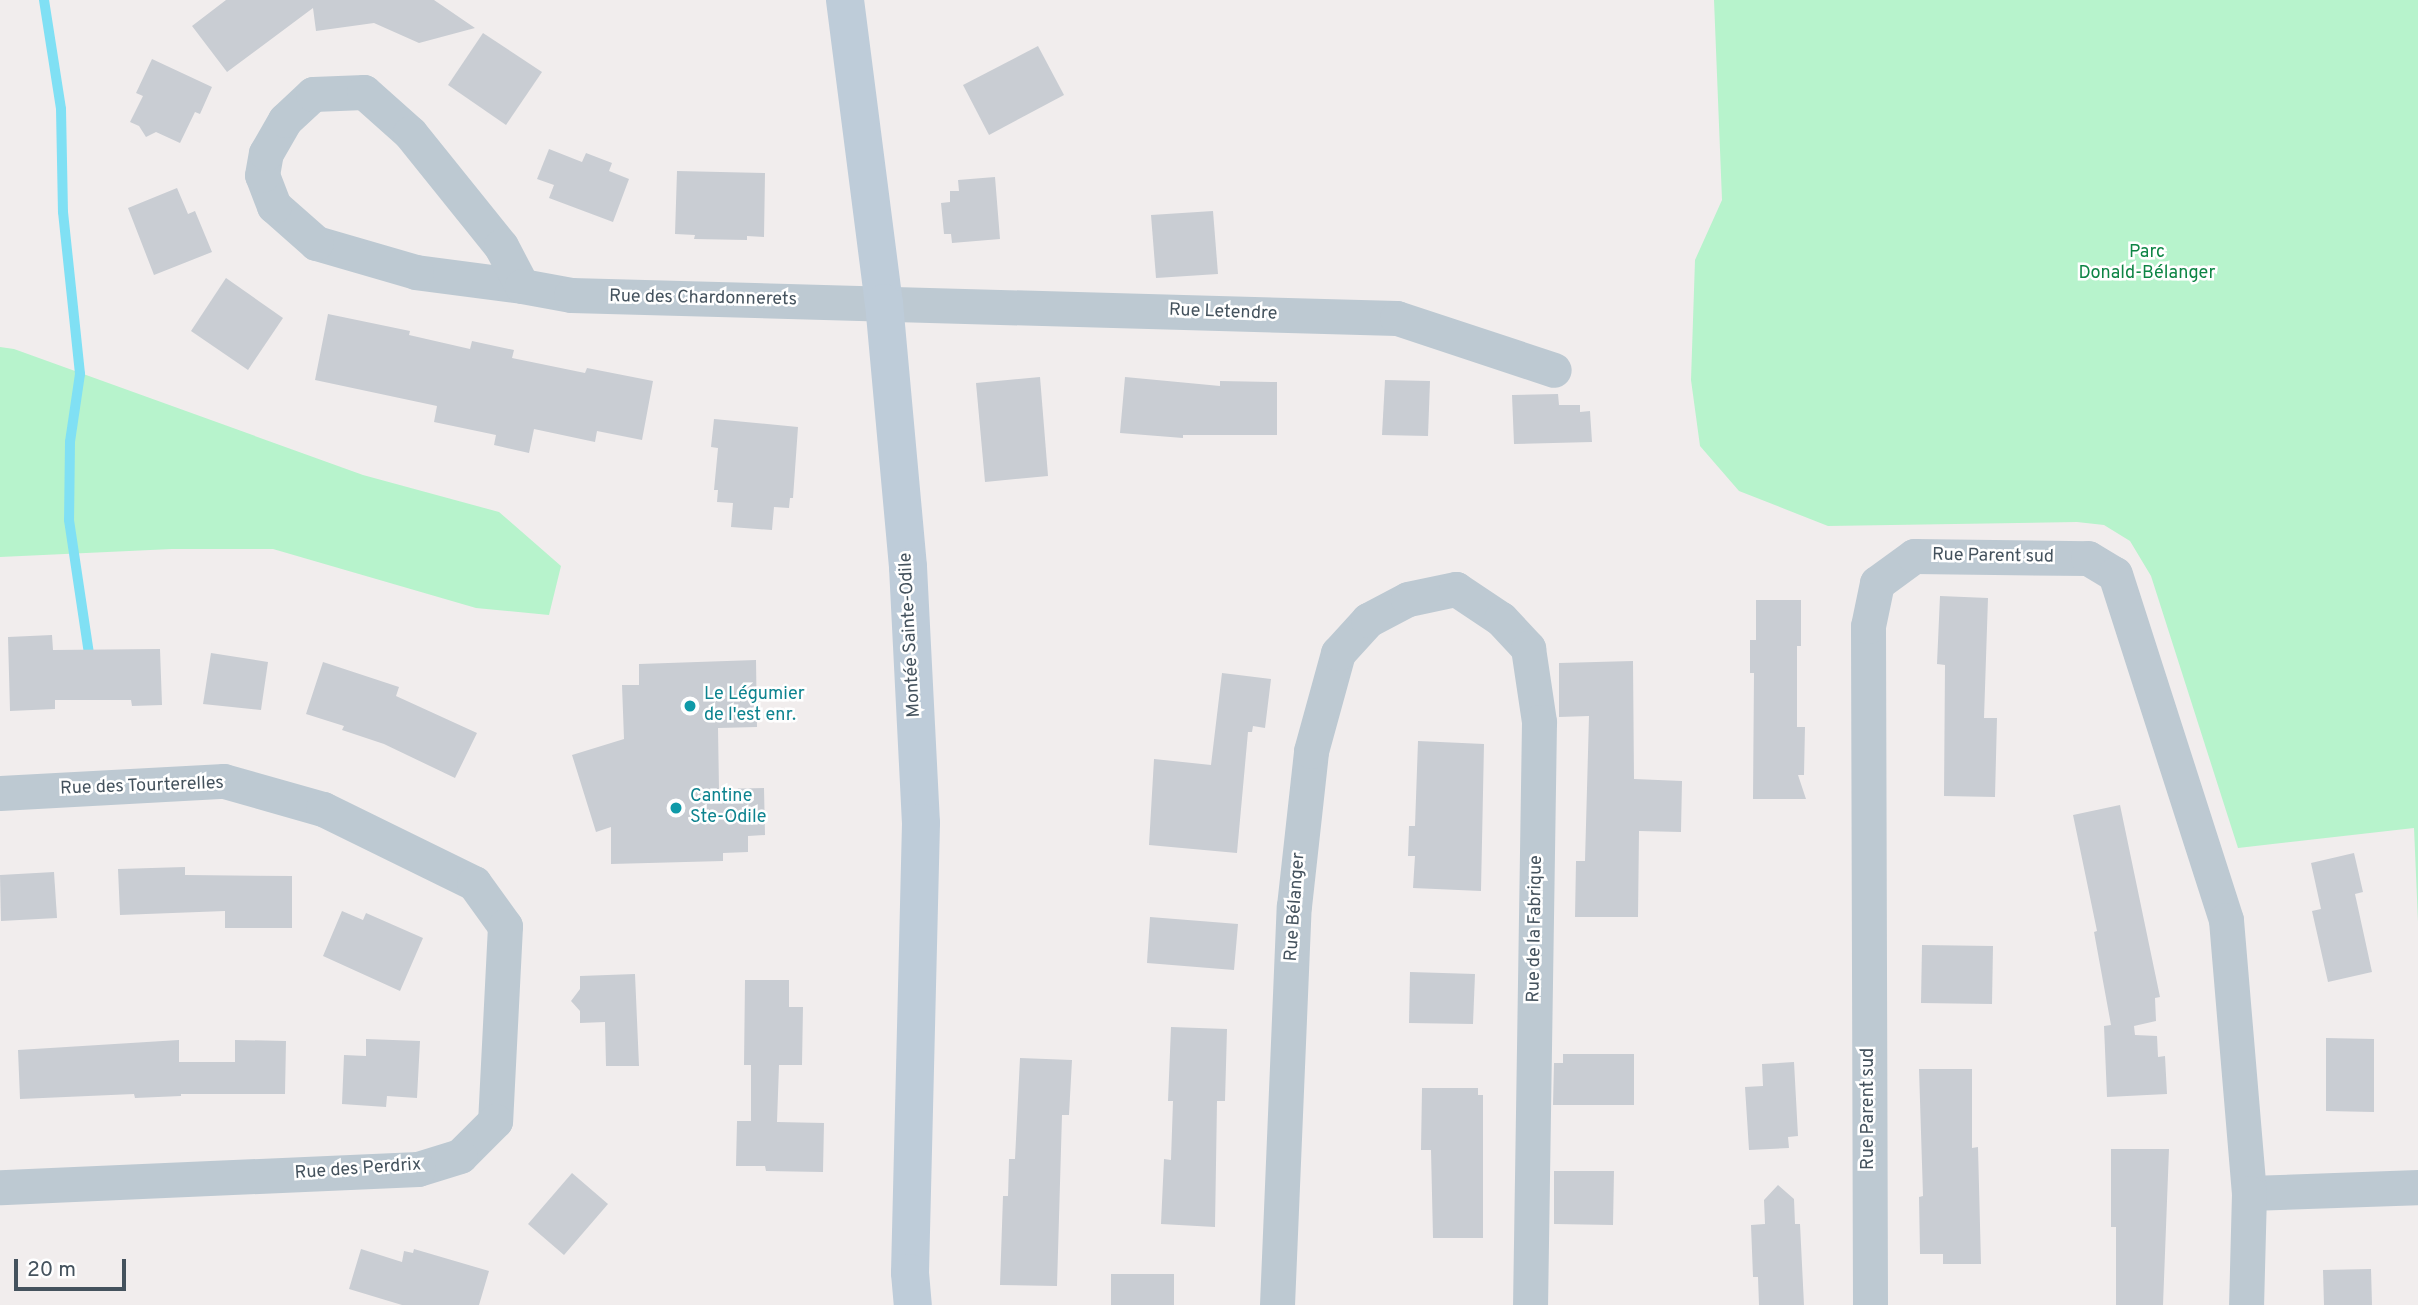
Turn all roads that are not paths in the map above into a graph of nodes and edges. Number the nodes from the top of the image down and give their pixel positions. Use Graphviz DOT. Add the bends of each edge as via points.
graph roads {
  1 [pos="845,0"];
  2 [pos="522,286"];
  3 [pos="884,303"];
  4 [pos="1554,370"];
  5 [pos="1456,589"];
  6 [pos="0,793"];
  7 [pos="474,883"];
  8 [pos="0,1187"];
  9 [pos="2418,1187"];
  10 [pos="2249,1193"];
  11 [pos="908,1294"];
  12 [pos="1277,1305"];
  13 [pos="1530,1305"];
  14 [pos="1870,1305"];
  15 [pos="2246,1305"];
  1 -- 3 [label="main road, Montée Sainte-Odile"];
  2 -- 2 [label="street, Rue des Chardonnerets" via="501,246 410,133 365,92 313,94 285,120 266,153 262,176 274,206 316,243 416,272"];
  2 -- 3 [label="street, Rue des Chardonnerets" via="571,295"];
  3 -- 4 [label="street, Rue Letendre" via="1397,318"];
  3 -- 11 [label="main road, Montée Sainte-Odile" via="908,567 921,823"];
  5 -- 12 [label="street, Rue Bélanger" via="1408,599 1368,620 1338,653 1311,751 1294,906"];
  5 -- 13 [label="street, Rue de la Fabrique" via="1502,619 1528,648 1539,722"];
  6 -- 7 [label="street, Rue des Tourterelles" via="225,780 323,809"];
  7 -- 8 [label="street, Rue des Perdrix" via="505,926 495,1121 460,1156 418,1169"];
  9 -- 10 [label="street"];
  10 -- 14 [label="street, Rue Parent sud" via="2226,919 2115,574 2088,558 1914,556 1877,583 1868,626"];
  10 -- 15 [label="street, Rue Parent sud"];
}
